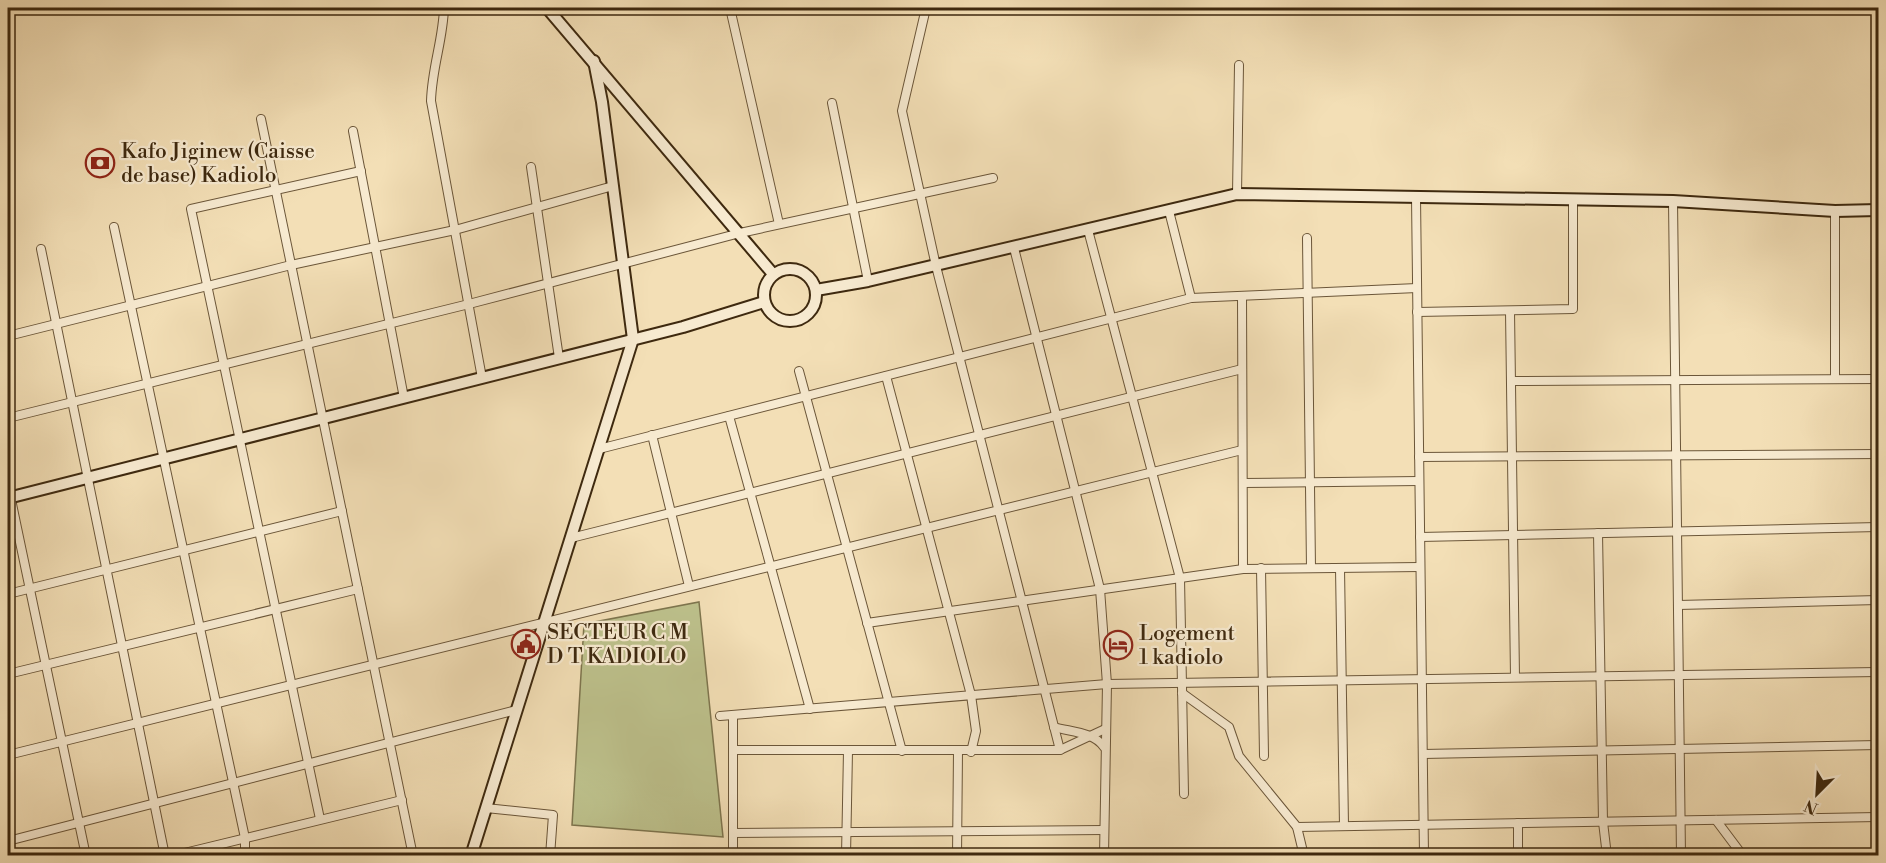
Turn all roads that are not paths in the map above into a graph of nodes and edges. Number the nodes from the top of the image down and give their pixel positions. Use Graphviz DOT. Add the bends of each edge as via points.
graph roads {
  1 [pos="444,8"];
  2 [pos="547,8"];
  3 [pos="730,8"];
  4 [pos="926,8"];
  5 [pos="594,61"];
  6 [pos="1239,65"];
  7 [pos="832,103"];
  8 [pos="261,119"];
  9 [pos="353,131"];
  10 [pos="531,167"];
  11 [pos="361,171"];
  12 [pos="993,178"];
  13 [pos="613,186"];
  14 [pos="276,190"];
  15 [pos="920,194"];
  16 [pos="1237,194"];
  17 [pos="1416,197"];
  18 [pos="1573,200"];
  19 [pos="1673,201"];
  20 [pos="537,207"];
  21 [pos="853,208"];
  22 [pos="1878,210"];
  23 [pos="1835,211"];
  24 [pos="1170,212"];
  25 [pos="779,224"];
  26 [pos="114,227"];
  27 [pos="455,230"];
  28 [pos="1088,230"];
  29 [pos="740,233"];
  30 [pos="1307,238"];
  31 [pos="375,247"];
  32 [pos="1014,248"];
  33 [pos="41,249"];
  34 [pos="623,264"];
  35 [pos="291,265"];
  36 [pos="936,266"];
  37 [pos="773,274"];
  38 [pos="868,281"];
  39 [pos="548,283"];
  40 [pos="207,286"];
  41 [pos="1416,288"];
  42 [pos="816,290"];
  43 [pos="1308,293"];
  44 [pos="1242,296"];
  45 [pos="1191,298"];
  46 [pos="764,302"];
  47 [pos="469,304"];
  48 [pos="130,305"];
  49 [pos="1510,311"];
  50 [pos="1417,312"];
  51 [pos="1111,319"];
  52 [pos="390,323"];
  53 [pos="56,324"];
  54 [pos="8,336"];
  55 [pos="1036,338"];
  56 [pos="633,339"];
  57 [pos="308,344"];
  58 [pos="959,357"];
  59 [pos="558,358"];
  60 [pos="224,364"];
  61 [pos="1242,369"];
  62 [pos="799,371"];
  63 [pos="886,376"];
  64 [pos="482,378"];
  65 [pos="1835,379"];
  66 [pos="1878,379"];
  67 [pos="1676,380"];
  68 [pos="1511,381"];
  69 [pos="147,383"];
  70 [pos="806,396"];
  71 [pos="1132,396"];
  72 [pos="404,398"];
  73 [pos="72,402"];
  74 [pos="729,416"];
  75 [pos="1056,416"];
  76 [pos="8,418"];
  77 [pos="323,418"];
  78 [pos="652,435"];
  79 [pos="979,435"];
  80 [pos="240,439"];
  81 [pos="599,449"];
  82 [pos="1242,450"];
  83 [pos="907,453"];
  84 [pos="1878,453"];
  85 [pos="1677,455"];
  86 [pos="1512,456"];
  87 [pos="1419,457"];
  88 [pos="163,459"];
  89 [pos="1152,472"];
  90 [pos="826,474"];
  91 [pos="88,478"];
  92 [pos="1419,481"];
  93 [pos="1310,482"];
  94 [pos="1243,483"];
  95 [pos="8,485"];
  96 [pos="1075,491"];
  97 [pos="750,493"];
  98 [pos="9,498"];
  99 [pos="342,510"];
  100 [pos="998,510"];
  101 [pos="671,513"];
  102 [pos="1878,527"];
  103 [pos="926,528"];
  104 [pos="259,531"];
  105 [pos="1677,531"];
  106 [pos="1598,533"];
  107 [pos="1513,535"];
  108 [pos="1420,537"];
  109 [pos="571,538"];
  110 [pos="847,547"];
  111 [pos="183,550"];
  112 [pos="771,566"];
  113 [pos="1340,567"];
  114 [pos="1420,567"];
  115 [pos="1243,568"];
  116 [pos="1261,568"];
  117 [pos="1311,568"];
  118 [pos="106,569"];
  119 [pos="1180,578"];
  120 [pos="690,586"];
  121 [pos="30,589"];
  122 [pos="358,589"];
  123 [pos="1100,589"];
  124 [pos="8,594"];
  125 [pos="1878,600"];
  126 [pos="1022,601"];
  127 [pos="1678,605"];
  128 [pos="276,609"];
  129 [pos="948,611"];
  130 [pos="544,622"];
  131 [pos="867,623"];
  132 [pos="200,627"];
  133 [pos="122,646"];
  134 [pos="46,664"];
  135 [pos="374,664"];
  136 [pos="1878,672"];
  137 [pos="8,674"];
  138 [pos="1679,675"];
  139 [pos="1601,676"];
  140 [pos="1515,677"];
  141 [pos="1422,679"];
  142 [pos="1342,680"];
  143 [pos="1262,681"];
  144 [pos="1182,682"];
  145 [pos="292,684"];
  146 [pos="1107,684"];
  147 [pos="1044,689"];
  148 [pos="1182,693"];
  149 [pos="971,695"];
  150 [pos="888,702"];
  151 [pos="216,703"];
  152 [pos="810,709"];
  153 [pos="516,711"];
  154 [pos="733,715"];
  155 [pos="720,716"];
  156 [pos="138,723"];
  157 [pos="1054,727"];
  158 [pos="1105,729"];
  159 [pos="1090,736"];
  160 [pos="62,741"];
  161 [pos="390,743"];
  162 [pos="1878,746"];
  163 [pos="1105,749"];
  164 [pos="1680,749"];
  165 [pos="733,750"];
  166 [pos="1060,750"];
  167 [pos="848,751"];
  168 [pos="902,751"];
  169 [pos="1602,751"];
  170 [pos="958,752"];
  171 [pos="971,752"];
  172 [pos="1423,754"];
  173 [pos="8,755"];
  174 [pos="1264,756"];
  175 [pos="309,764"];
  176 [pos="233,783"];
  177 [pos="1184,794"];
  178 [pos="402,800"];
  179 [pos="154,804"];
  180 [pos="486,808"];
  181 [pos="1878,817"];
  182 [pos="320,819"];
  183 [pos="1681,820"];
  184 [pos="1716,820"];
  185 [pos="1604,822"];
  186 [pos="80,823"];
  187 [pos="1518,823"];
  188 [pos="1424,825"];
  189 [pos="1344,826"];
  190 [pos="1297,827"];
  191 [pos="1104,830"];
  192 [pos="957,831"];
  193 [pos="847,832"];
  194 [pos="733,833"];
  195 [pos="245,838"];
  196 [pos="8,841"];
  197 [pos="86,855"];
  198 [pos="165,855"];
  199 [pos="172,855"];
  200 [pos="245,855"];
  201 [pos="413,855"];
  202 [pos="471,855"];
  203 [pos="550,855"];
  204 [pos="733,855"];
  205 [pos="846,855"];
  206 [pos="957,855"];
  207 [pos="1104,855"];
  208 [pos="1304,855"];
  209 [pos="1424,855"];
  210 [pos="1518,855"];
  211 [pos="1607,855"];
  212 [pos="1681,855"];
  213 [pos="1743,855"];
  1 -- 27 [label="street" via="432,71 431,101"];
  2 -- 5 [label="main road"];
  3 -- 25 [label="street"];
  4 -- 15 [label="street" via="903,111"];
  5 -- 13 [label="main road"];
  5 -- 29 [label="main road"];
  6 -- 16 [label="street"];
  7 -- 21 [label="street"];
  8 -- 14 [label="street"];
  9 -- 11 [label="street"];
  10 -- 20 [label="street"];
  11 -- 14 [label="street"];
  11 -- 31 [label="street"];
  12 -- 15 [label="street"];
  13 -- 20 [label="street"];
  13 -- 34 [label="main road"];
  14 -- 35 [label="street"];
  14 -- 40 [label="street" via="191,209"];
  15 -- 21 [label="street"];
  15 -- 36 [label="street"];
  16 -- 17 [label="main road"];
  16 -- 24 [label="main road"];
  17 -- 18 [label="main road"];
  17 -- 41 [label="street"];
  18 -- 19 [label="main road"];
  18 -- 49 [label="street" via="1573,309"];
  19 -- 23 [label="main road"];
  19 -- 67 [label="street"];
  20 -- 27 [label="street"];
  20 -- 39 [label="street"];
  21 -- 25 [label="street"];
  21 -- 38 [label="street"];
  22 -- 23 [label="main road"];
  23 -- 65 [label="street"];
  24 -- 28 [label="main road"];
  24 -- 45 [label="street"];
  25 -- 29 [label="street"];
  26 -- 48 [label="street"];
  27 -- 31 [label="street"];
  27 -- 47 [label="street"];
  28 -- 32 [label="main road"];
  28 -- 51 [label="street"];
  29 -- 34 [label="street"];
  29 -- 37 [label="main road"];
  30 -- 43 [label="street"];
  31 -- 35 [label="street"];
  31 -- 52 [label="street"];
  32 -- 36 [label="main road"];
  32 -- 55 [label="street"];
  33 -- 53 [label="street"];
  34 -- 39 [label="street"];
  34 -- 56 [label="main road"];
  35 -- 40 [label="street"];
  35 -- 57 [label="street"];
  36 -- 38 [label="main road"];
  36 -- 58 [label="street"];
  37 -- 42 [label="main road" via="799,270"];
  37 -- 46 [label="main road" via="764,286"];
  38 -- 42 [label="main road"];
  39 -- 47 [label="street"];
  39 -- 59 [label="street"];
  40 -- 48 [label="street"];
  40 -- 60 [label="street"];
  41 -- 43 [label="street"];
  41 -- 50 [label="street"];
  42 -- 46 [label="main road" via="810,311 798,320 781,320"];
  43 -- 44 [label="street"];
  43 -- 93 [label="street"];
  44 -- 45 [label="street"];
  44 -- 61 [label="street"];
  45 -- 51 [label="street"];
  46 -- 56 [label="main road"];
  47 -- 52 [label="street"];
  47 -- 64 [label="street"];
  48 -- 53 [label="street"];
  48 -- 69 [label="street"];
  49 -- 50 [label="street"];
  49 -- 68 [label="street"];
  50 -- 87 [label="street"];
  51 -- 55 [label="street"];
  51 -- 71 [label="street"];
  52 -- 57 [label="street"];
  52 -- 72 [label="street"];
  53 -- 54 [label="street"];
  53 -- 73 [label="street"];
  55 -- 58 [label="street"];
  55 -- 75 [label="street"];
  56 -- 59 [label="main road"];
  56 -- 81 [label="main road"];
  57 -- 60 [label="street"];
  57 -- 77 [label="street"];
  58 -- 63 [label="street"];
  58 -- 79 [label="street"];
  59 -- 64 [label="main road"];
  60 -- 69 [label="street"];
  60 -- 80 [label="street"];
  61 -- 71 [label="street"];
  61 -- 82 [label="street"];
  62 -- 70 [label="street"];
  63 -- 70 [label="street"];
  63 -- 83 [label="street"];
  64 -- 72 [label="main road"];
  65 -- 66 [label="street"];
  65 -- 67 [label="street"];
  67 -- 68 [label="street"];
  67 -- 85 [label="street"];
  68 -- 86 [label="street"];
  69 -- 73 [label="street"];
  69 -- 88 [label="street"];
  70 -- 74 [label="street"];
  70 -- 90 [label="street"];
  71 -- 75 [label="street"];
  71 -- 89 [label="street"];
  72 -- 77 [label="main road"];
  73 -- 76 [label="street"];
  73 -- 91 [label="street"];
  74 -- 78 [label="street"];
  74 -- 97 [label="street"];
  75 -- 79 [label="street"];
  75 -- 96 [label="street"];
  77 -- 80 [label="main road"];
  77 -- 99 [label="street"];
  78 -- 81 [label="street"];
  78 -- 101 [label="street"];
  79 -- 83 [label="street"];
  79 -- 100 [label="street"];
  80 -- 88 [label="main road"];
  80 -- 104 [label="street"];
  81 -- 109 [label="main road"];
  82 -- 89 [label="street"];
  82 -- 94 [label="street"];
  83 -- 90 [label="street"];
  83 -- 103 [label="street"];
  84 -- 85 [label="street"];
  85 -- 86 [label="street"];
  85 -- 105 [label="street"];
  86 -- 87 [label="street"];
  86 -- 107 [label="street"];
  87 -- 92 [label="street"];
  88 -- 91 [label="main road"];
  88 -- 111 [label="street"];
  89 -- 96 [label="street"];
  89 -- 119 [label="street"];
  90 -- 97 [label="street"];
  90 -- 110 [label="street"];
  91 -- 98 [label="main road"];
  91 -- 118 [label="street"];
  92 -- 93 [label="street"];
  92 -- 108 [label="street"];
  93 -- 94 [label="street"];
  93 -- 117 [label="street"];
  94 -- 115 [label="street"];
  95 -- 98 [label="street"];
  96 -- 100 [label="street"];
  96 -- 123 [label="street"];
  97 -- 101 [label="street"];
  97 -- 112 [label="street"];
  98 -- 121 [label="street"];
  99 -- 104 [label="street"];
  99 -- 122 [label="street"];
  100 -- 103 [label="street"];
  100 -- 126 [label="street"];
  101 -- 109 [label="street"];
  101 -- 120 [label="street"];
  102 -- 105 [label="street"];
  103 -- 110 [label="street"];
  103 -- 129 [label="street"];
  104 -- 111 [label="street"];
  104 -- 128 [label="street"];
  105 -- 106 [label="street"];
  105 -- 127 [label="street"];
  106 -- 107 [label="street"];
  106 -- 139 [label="street"];
  107 -- 108 [label="street"];
  107 -- 140 [label="street"];
  108 -- 114 [label="street"];
  109 -- 130 [label="main road"];
  110 -- 112 [label="street"];
  110 -- 131 [label="street"];
  111 -- 118 [label="street"];
  111 -- 132 [label="street"];
  112 -- 120 [label="street"];
  112 -- 152 [label="street"];
  113 -- 114 [label="street"];
  113 -- 117 [label="street"];
  113 -- 142 [label="street"];
  114 -- 141 [label="street"];
  115 -- 116 [label="street"];
  115 -- 119 [label="street"];
  116 -- 117 [label="street"];
  116 -- 143 [label="street"];
  118 -- 121 [label="street"];
  118 -- 133 [label="street"];
  119 -- 123 [label="street"];
  119 -- 144 [label="street"];
  120 -- 130 [label="street"];
  121 -- 124 [label="street"];
  121 -- 134 [label="street"];
  122 -- 128 [label="street"];
  122 -- 135 [label="street"];
  123 -- 126 [label="street"];
  123 -- 146 [label="street"];
  125 -- 127 [label="street"];
  126 -- 129 [label="street"];
  126 -- 147 [label="street"];
  127 -- 138 [label="street"];
  128 -- 132 [label="street"];
  128 -- 145 [label="street"];
  129 -- 131 [label="street"];
  129 -- 149 [label="street"];
  130 -- 135 [label="street"];
  130 -- 153 [label="main road"];
  131 -- 150 [label="street"];
  132 -- 133 [label="street"];
  132 -- 151 [label="street"];
  133 -- 134 [label="street"];
  133 -- 156 [label="street"];
  134 -- 137 [label="street"];
  134 -- 160 [label="street"];
  135 -- 145 [label="street"];
  135 -- 161 [label="street"];
  136 -- 138 [label="street"];
  138 -- 139 [label="street"];
  138 -- 164 [label="street"];
  139 -- 140 [label="street"];
  139 -- 169 [label="street"];
  140 -- 141 [label="street"];
  141 -- 142 [label="street"];
  141 -- 172 [label="street"];
  142 -- 143 [label="street"];
  142 -- 189 [label="street"];
  143 -- 144 [label="street"];
  143 -- 174 [label="street"];
  144 -- 146 [label="street"];
  144 -- 148 [label="street"];
  145 -- 151 [label="street"];
  145 -- 175 [label="street"];
  146 -- 147 [label="street"];
  146 -- 158 [label="street"];
  147 -- 149 [label="street"];
  147 -- 157 [label="street"];
  148 -- 177 [label="street"];
  148 -- 190 [label="street" via="1229,727 1239,756"];
  149 -- 150 [label="street"];
  149 -- 171 [label="street" via="976,731"];
  150 -- 152 [label="street"];
  150 -- 168 [label="street"];
  151 -- 156 [label="street"];
  151 -- 176 [label="street"];
  152 -- 154 [label="street"];
  153 -- 161 [label="street"];
  153 -- 180 [label="main road"];
  154 -- 155 [label="street"];
  154 -- 165 [label="street"];
  156 -- 160 [label="street"];
  156 -- 179 [label="street"];
  157 -- 159 [label="street"];
  157 -- 166 [label="street"];
  158 -- 159 [label="street"];
  158 -- 163 [label="street"];
  159 -- 163 [label="street"];
  159 -- 166 [label="street"];
  160 -- 173 [label="street"];
  160 -- 186 [label="street"];
  161 -- 175 [label="street"];
  161 -- 178 [label="street"];
  162 -- 164 [label="street"];
  163 -- 191 [label="street"];
  164 -- 169 [label="street"];
  164 -- 183 [label="street"];
  165 -- 167 [label="street"];
  165 -- 194 [label="street"];
  166 -- 171 [label="street"];
  167 -- 168 [label="street"];
  167 -- 193 [label="street"];
  168 -- 170 [label="street"];
  169 -- 172 [label="street"];
  169 -- 185 [label="street"];
  170 -- 171 [label="street"];
  170 -- 192 [label="street"];
  172 -- 188 [label="street"];
  175 -- 176 [label="street"];
  175 -- 182 [label="street"];
  176 -- 179 [label="street"];
  176 -- 195 [label="street"];
  178 -- 182 [label="street"];
  178 -- 201 [label="street"];
  179 -- 186 [label="street"];
  179 -- 198 [label="street"];
  180 -- 202 [label="main road"];
  180 -- 203 [label="street" via="553,815"];
  181 -- 184 [label="street"];
  182 -- 195 [label="street"];
  183 -- 184 [label="street"];
  183 -- 185 [label="street"];
  183 -- 212 [label="street"];
  184 -- 213 [label="street"];
  185 -- 187 [label="street"];
  185 -- 211 [label="street"];
  186 -- 196 [label="street"];
  186 -- 197 [label="street"];
  187 -- 188 [label="street"];
  187 -- 210 [label="street"];
  188 -- 189 [label="street"];
  188 -- 209 [label="street"];
  189 -- 190 [label="street"];
  190 -- 208 [label="street"];
  191 -- 192 [label="street"];
  191 -- 207 [label="street"];
  192 -- 193 [label="street"];
  192 -- 206 [label="street"];
  193 -- 194 [label="street"];
  193 -- 205 [label="street"];
  194 -- 204 [label="street"];
  195 -- 199 [label="street"];
  195 -- 200 [label="street"];
}
